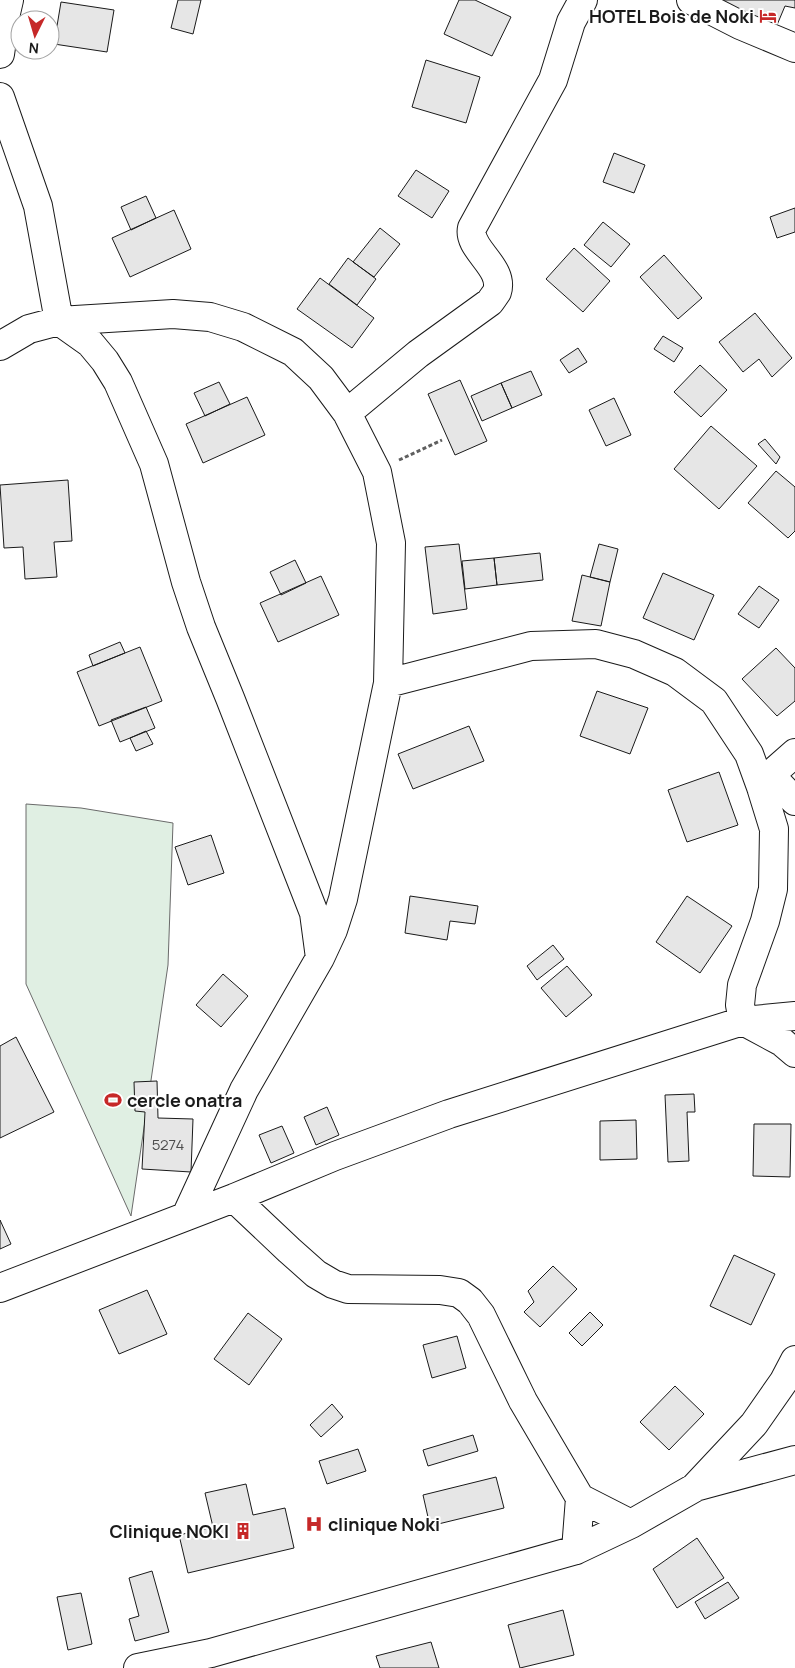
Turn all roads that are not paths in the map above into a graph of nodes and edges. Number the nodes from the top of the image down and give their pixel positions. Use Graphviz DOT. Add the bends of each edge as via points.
graph roads {
  1 [pos="9,0"];
  2 [pos="691,0"];
  3 [pos="574,7"];
  4 [pos="795,48"];
  5 [pos="0,54"];
  6 [pos="0,97"];
  7 [pos="59,321"];
  8 [pos="0,346"];
  9 [pos="347,412"];
  10 [pos="388,684"];
  11 [pos="795,753"];
  12 [pos="766,781"];
  13 [pos="795,801"];
  14 [pos="320,958"];
  15 [pos="795,1016"];
  16 [pos="744,1021"];
  17 [pos="795,1053"];
  18 [pos="234,1198"];
  19 [pos="186,1216"];
  20 [pos="0,1288"];
  21 [pos="795,1360"];
  22 [pos="795,1460"];
  23 [pos="694,1488"];
  24 [pos="580,1498"];
  25 [pos="632,1524"];
  26 [pos="576,1550"];
  27 [pos="138,1668"];
  1 -- 5 [label="street"];
  2 -- 4 [label="street"];
  3 -- 9 [label="street" via="553,80 472,228 472,240 491,264 497,292 490,302 418,354"];
  6 -- 7 [label="street" via="38,206"];
  7 -- 8 [label="street" via="29,329"];
  7 -- 9 [label="street" via="173,314 210,317 243,326 293,352 321,378"];
  7 -- 14 [label="street" via="90,343 105,361 118,382 154,464 200,627 314,914"];
  9 -- 10 [label="street" via="377,472 391,543"];
  10 -- 12 [label="street" via="532,646 596,644 634,654 675,672 714,701"];
  10 -- 14 [label="street" via="343,899"];
  11 -- 12 [label="street"];
  12 -- 13 [label="street"];
  12 -- 16 [label="street" via="774,829 773,889 742,985 740,1005"];
  14 -- 19 [label="street" via="244,1090"];
  15 -- 16 [label="street"];
  16 -- 17 [label="street"];
  16 -- 18 [label="street" via="448,1114"];
  18 -- 19 [label="street"];
  18 -- 24 [label="street" via="316,1274 333,1284 348,1289 440,1290 459,1293 470,1301 481,1315 523,1401"];
  19 -- 20 [label="street"];
  21 -- 23 [label="street" via="754,1424"];
  22 -- 23 [label="street"];
  23 -- 25 [label="street"];
  24 -- 25 [label="street"];
  24 -- 26 [label="street"];
  25 -- 26 [label="street"];
  26 -- 27 [label="street" via="211,1653"];
}
